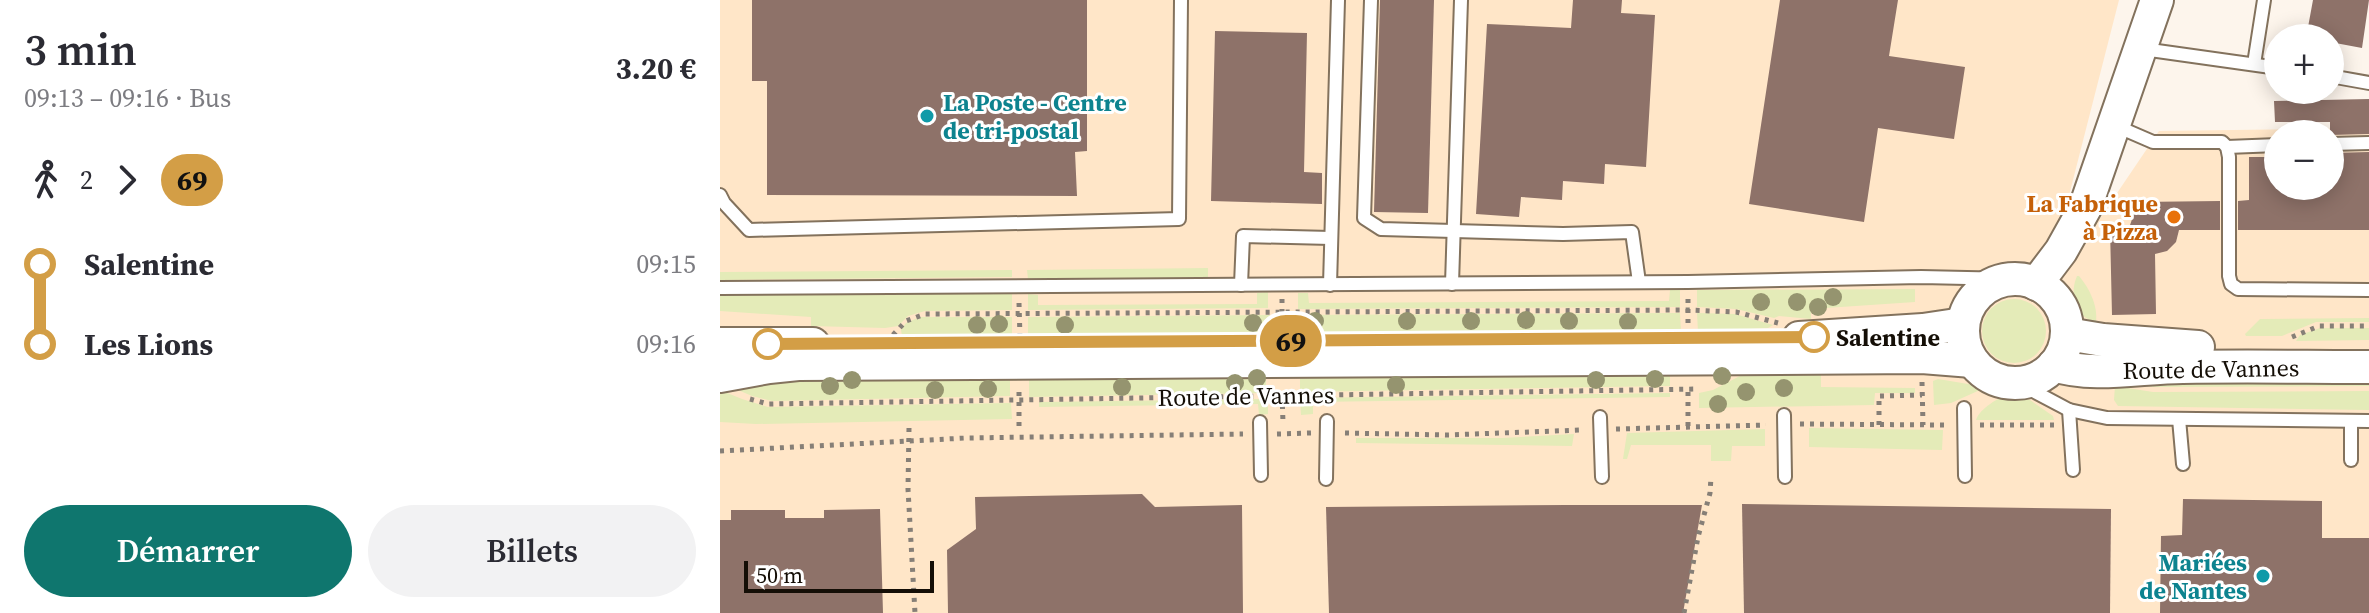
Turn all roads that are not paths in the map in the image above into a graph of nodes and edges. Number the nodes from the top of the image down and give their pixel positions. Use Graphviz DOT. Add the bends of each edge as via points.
graph roads {
  1 [pos="1181,0"];
  2 [pos="1338,0"];
  3 [pos="1371,0"];
  4 [pos="1461,0"];
  5 [pos="2157,0"];
  6 [pos="2264,0"];
  7 [pos="2140,49"];
  8 [pos="2254,64"];
  9 [pos="2264,66"];
  10 [pos="2344,79"];
  11 [pos="2369,83"];
  12 [pos="2114,125"];
  13 [pos="2369,143"];
  14 [pos="2344,144"];
  15 [pos="2264,146"];
  16 [pos="2227,147"];
  17 [pos="720,195"];
  18 [pos="1452,232"];
  19 [pos="1331,238"];
  20 [pos="2024,281"];
  21 [pos="1639,282"];
  22 [pos="1452,284"];
  23 [pos="1241,285"];
  24 [pos="1330,285"];
  25 [pos="720,288"];
  26 [pos="2369,290"];
  27 [pos="1963,324"];
  28 [pos="2067,334"];
  29 [pos="720,344"];
  30 [pos="2369,346"];
  31 [pos="1972,361"];
  32 [pos="2054,365"];
  33 [pos="2369,367"];
  34 [pos="2018,383"];
  35 [pos="731,386"];
  36 [pos="1964,408"];
  37 [pos="2069,410"];
  38 [pos="2179,419"];
  39 [pos="1784,420"];
  40 [pos="2351,421"];
  41 [pos="2369,421"];
  42 [pos="1600,423"];
  43 [pos="1327,427"];
  44 [pos="1261,428"];
  45 [pos="2351,460"];
  46 [pos="2183,464"];
  47 [pos="2073,470"];
  48 [pos="1261,475"];
  49 [pos="1965,476"];
  50 [pos="1602,477"];
  51 [pos="1785,477"];
  52 [pos="1326,479"];
  1 -- 17 [label="lane" via="1179,219 749,230"];
  2 -- 19 [label="lane"];
  3 -- 18 [label="lane" via="1364,218 1381,229"];
  4 -- 18 [label="lane"];
  5 -- 7 [label="main road"];
  6 -- 8 [label="lane"];
  7 -- 8 [label="lane"];
  7 -- 12 [label="main road"];
  8 -- 9 [label="lane"];
  10 -- 11 [label="lane"];
  12 -- 16 [label="lane" via="2153,142 2222,142"];
  12 -- 20 [label="main road" via="2085,208 2061,251"];
  13 -- 14 [label="lane"];
  15 -- 16 [label="lane"];
  16 -- 26 [label="lane" via="2231,284 2238,289"];
  18 -- 21 [label="lane" via="1632,232"];
  18 -- 22 [label="lane"];
  19 -- 23 [label="lane" via="1243,236"];
  19 -- 24 [label="lane"];
  20 -- 21 [label="lane" via="1921,277"];
  20 -- 27 [label="main road" via="1995,283 1980,293"];
  20 -- 28 [label="main road" via="2049,292 2059,304"];
  21 -- 22 [label="lane"];
  22 -- 24 [label="lane"];
  23 -- 24 [label="lane"];
  23 -- 25 [label="lane"];
  27 -- 29 [label="main road" via="1807,338"];
  27 -- 31 [label="main road"];
  28 -- 30 [label="main road, Route de Vannes" via="2176,347"];
  28 -- 32 [label="main road"];
  31 -- 34 [label="main road" via="1992,378"];
  31 -- 35 [label="main road, Route de Vannes" via="1922,357 798,364 769,367"];
  32 -- 33 [label="main road, Route de Vannes" via="2068,370"];
  32 -- 34 [label="main road"];
  34 -- 37 [label="lane"];
  36 -- 49 [label="lane"];
  37 -- 38 [label="lane" via="2107,418"];
  37 -- 47 [label="lane"];
  38 -- 40 [label="lane"];
  38 -- 46 [label="lane"];
  39 -- 51 [label="lane"];
  40 -- 41 [label="lane"];
  40 -- 45 [label="lane"];
  42 -- 50 [label="lane"];
  43 -- 52 [label="lane"];
  44 -- 48 [label="lane"];
}
